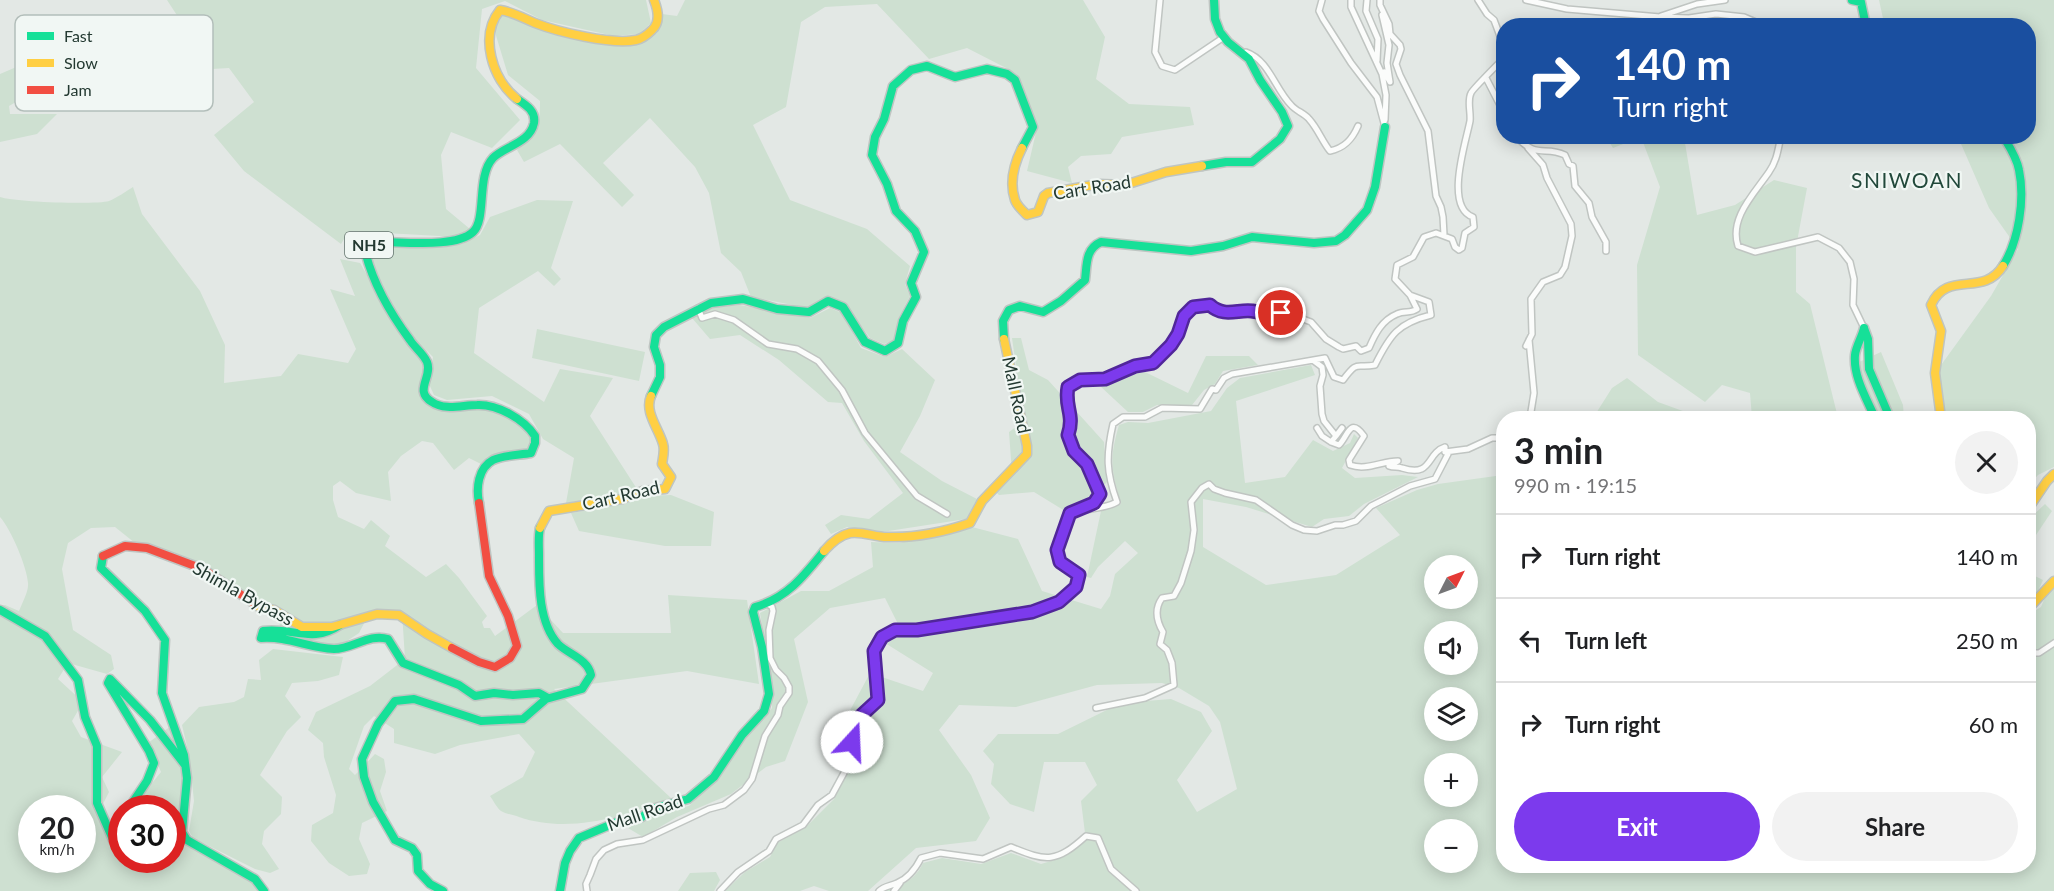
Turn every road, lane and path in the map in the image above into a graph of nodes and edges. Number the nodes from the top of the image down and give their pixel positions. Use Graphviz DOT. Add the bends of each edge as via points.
graph roads {
  1 [pos="654,0"];
  2 [pos="1160,0"];
  3 [pos="1214,0"];
  4 [pos="1322,0"];
  5 [pos="1350,0"];
  6 [pos="1367,0"];
  7 [pos="1478,0"];
  8 [pos="1526,0"];
  9 [pos="1725,0"];
  10 [pos="1858,1"];
  11 [pos="1380,2"];
  12 [pos="1660,17"];
  13 [pos="1689,18"];
  14 [pos="1689,18"];
  15 [pos="1746,18"];
  16 [pos="1863,18"];
  17 [pos="1496,25"];
  18 [pos="1224,37"];
  19 [pos="1241,50"];
  20 [pos="1377,62"];
  21 [pos="1496,67"];
  22 [pos="1486,78"];
  23 [pos="1496,97"];
  24 [pos="1358,126"];
  25 [pos="1384,127"];
  26 [pos="1524,144"];
  27 [pos="1779,144"];
  28 [pos="2007,144"];
  29 [pos="1528,148"];
  30 [pos="1444,235"];
  31 [pos="1606,251"];
  32 [pos="1410,295"];
  33 [pos="698,308"];
  34 [pos="1864,328"];
  35 [pos="1529,339"];
  36 [pos="1526,346"];
  37 [pos="1312,360"];
  38 [pos="1531,411"];
  39 [pos="1872,411"];
  40 [pos="1887,411"];
  41 [pos="1940,411"];
  42 [pos="1317,428"];
  43 [pos="1342,428"];
  44 [pos="1336,436"];
  45 [pos="1496,438"];
  46 [pos="1331,442"];
  47 [pos="1445,452"];
  48 [pos="2054,474"];
  49 [pos="2036,499"];
  50 [pos="1078,510"];
  51 [pos="947,514"];
  52 [pos="2054,581"];
  53 [pos="2036,600"];
  54 [pos="768,604"];
  55 [pos="0,610"];
  56 [pos="340,625"];
  57 [pos="2054,643"];
  58 [pos="2036,653"];
  59 [pos="548,698"];
  60 [pos="1096,708"];
  61 [pos="185,765"];
  62 [pos="138,795"];
  63 [pos="108,830"];
  64 [pos="900,883"];
  65 [pos="264,891"];
  66 [pos="443,891"];
  67 [pos="560,891"];
  68 [pos="587,891"];
  69 [pos="720,891"];
  70 [pos="879,891"];
  71 [pos="894,891"];
  72 [pos="1136,891"];
  1 -- 56 [label="main road, Shimla Bypass / NH5" via="658,22 638,40 555,29 500,10 492,17 488,29 490,51 497,72 512,95 532,111 535,121 531,130 492,160 483,182 474,231 461,240 374,242 365,251 380,292 429,366 423,395 445,407 495,407 535,436 531,453 494,459 485,466 477,494 489,576 517,646 510,658 495,667 427,634 399,615 377,614"];
  2 -- 18 [label="street" via="1155,52 1162,66 1175,70"];
  3 -- 18 [label="main road" via="1213,8"];
  4 -- 25 [label="street" via="1319,11 1350,63 1377,97"];
  5 -- 20 [label="street, Mall Road"];
  6 -- 20 [label="street" via="1366,11 1378,39"];
  7 -- 17 [label="street"];
  8 -- 12 [label="street" via="1567,9"];
  9 -- 12 [label="street" via="1697,4"];
  10 -- 16 [label="main road"];
  11 -- 20 [label="street" via="1389,45 1390,82 1380,61"];
  11 -- 30 [label="street" via="1390,34 1400,45 1396,64 1400,75 1428,131"];
  12 -- 14 [label="street"];
  13 -- 15 [label="street" via="1716,14"];
  18 -- 19 [label="main road, Cart Road"];
  19 -- 24 [label="street" via="1251,53 1266,68 1291,106 1318,129 1330,151 1341,148"];
  19 -- 33 [label="main road, Cart Road" via="1250,58 1287,126 1280,139 1260,158 1166,172 1125,185 1100,184 1048,193 1033,215 1027,215 1015,202 1012,177 1016,160 1033,127 1015,80 987,69 955,77 927,66 911,70 893,86 872,146 896,211 915,231 924,252 911,283 916,297 903,321 898,343 885,351 865,342 843,307 828,301 809,312 777,309 743,299"];
  20 -- 25 [label="street, Mall Road" via="1386,95"];
  21 -- 22 [label="street"];
  22 -- 23 [label="street"];
  22 -- 30 [label="street" via="1472,90 1458,175 1462,208 1473,217 1474,227 1465,233 1458,250 1452,239"];
  25 -- 54 [label="main road, Mall Road" via="1375,187 1367,210 1336,242 1259,237 1191,250 1094,244 1089,250 1085,280 1061,301 1043,312 1020,306 1009,310 1003,321 1027,454 982,501 970,523 900,537 849,533 828,545 798,584"];
  26 -- 29 [label="street"];
  27 -- 34 [label="street" via="1777,158 1743,210 1734,235 1738,246 1755,252 1818,237 1839,248 1850,262 1854,279 1852,304"];
  28 -- 41 [label="main road" via="2020,181 2011,249 2005,265 1990,279 1945,287 1931,302 1941,331 1935,373"];
  29 -- 31 [label="street" via="1559,153 1573,166 1575,186 1589,203 1606,242"];
  29 -- 35 [label="street" via="1543,165 1571,224 1572,236 1560,275 1543,282 1531,299"];
  30 -- 32 [label="street" via="1424,237 1413,257 1397,265 1395,279"];
  32 -- 37 [label="street" via="1429,302 1431,315 1398,328 1376,365 1360,364 1343,380 1334,377 1324,358"];
  32 -- 50 [label="street" via="1417,309 1397,314 1382,324 1369,348 1361,351 1356,346 1339,347 1311,322 1287,313 1235,313 1210,305 1193,307 1184,316 1171,345 1153,363 1105,379 1086,378 1073,383 1067,393 1072,422 1068,435 1100,494 1094,503"];
  33 -- 51 [label="street" via="702,318 715,314 734,320 768,344 797,349 818,361 842,390 865,433 916,496"];
  33 -- 59 [label="main road, Cart Road" via="656,335 654,347 660,377 649,400 664,446 662,464 671,477 665,489 549,512 539,530 539,589 547,625 559,645 590,669 591,675 582,689"];
  34 -- 39 [label="main road" via="1855,357"];
  34 -- 40 [label="main road" via="1869,369"];
  35 -- 36 [label="street"];
  35 -- 38 [label="street" via="1534,393"];
  37 -- 44 [label="street" via="1322,368 1322,414"];
  37 -- 50 [label="street" via="1224,378 1200,409 1162,408 1144,417 1123,417 1113,424 1107,449 1117,502"];
  42 -- 46 [label="street"];
  43 -- 44 [label="street"];
  44 -- 46 [label="street"];
  45 -- 47 [label="street" via="1468,449"];
  46 -- 47 [label="street" via="1339,445 1348,429 1360,430 1364,436 1349,459 1354,467 1398,461 1389,466 1420,470 1440,448 1445,447"];
  47 -- 60 [label="street" via="1448,454 1435,479 1410,486 1371,506 1356,521 1317,531 1292,525 1256,500 1225,493 1209,484 1202,488 1191,502 1194,530 1181,583 1174,596 1162,598 1156,612 1163,632 1160,644 1172,663 1174,685 1145,698"];
  48 -- 49 [label="main road"];
  50 -- 69 [label="street" via="1070,513 1057,550 1060,562 1079,575 1078,581 1059,602 1032,612 895,630 882,637 874,651 878,700 852,724 851,760 832,795 818,805 803,825 776,839 769,851 738,872"];
  52 -- 53 [label="main road"];
  54 -- 67 [label="main road, Mall Road" via="755,607 753,612 769,694 764,711 714,777 688,799 579,838 565,863"];
  54 -- 68 [label="street" via="773,611 770,658 789,693 765,736 752,779 724,805 643,840 604,850 596,859"];
  55 -- 63 [label="main road" via="45,636 75,674 86,721 97,742 97,803"];
  56 -- 59 [label="main road, Cart Road" via="330,634 318,636 272,628 263,631 261,638 278,637 337,649 378,636 388,639 403,663 459,685 475,696 539,693"];
  56 -- 61 [label="main road, Shimla Bypass / NH5" via="302,627 274,610 259,607 203,569 147,548 125,546 102,556 101,568 145,611 165,639 162,693"];
  57 -- 58 [label="street"];
  59 -- 66 [label="main road, Cart Road" via="523,718 481,721 414,699 394,701 378,723 362,759 364,777 395,840 412,848 417,855 418,871"];
  61 -- 62 [label="main road" via="150,720 113,679 109,680 153,762"];
  61 -- 65 [label="main road, Shimla Bypass / NH5" via="182,832 187,840 255,879"];
  64 -- 70 [label="street"];
  64 -- 71 [label="street"];
  64 -- 72 [label="street" via="921,858 931,855 983,859 1011,848 1038,858 1052,858 1086,836 1098,838 1111,869"];
}
